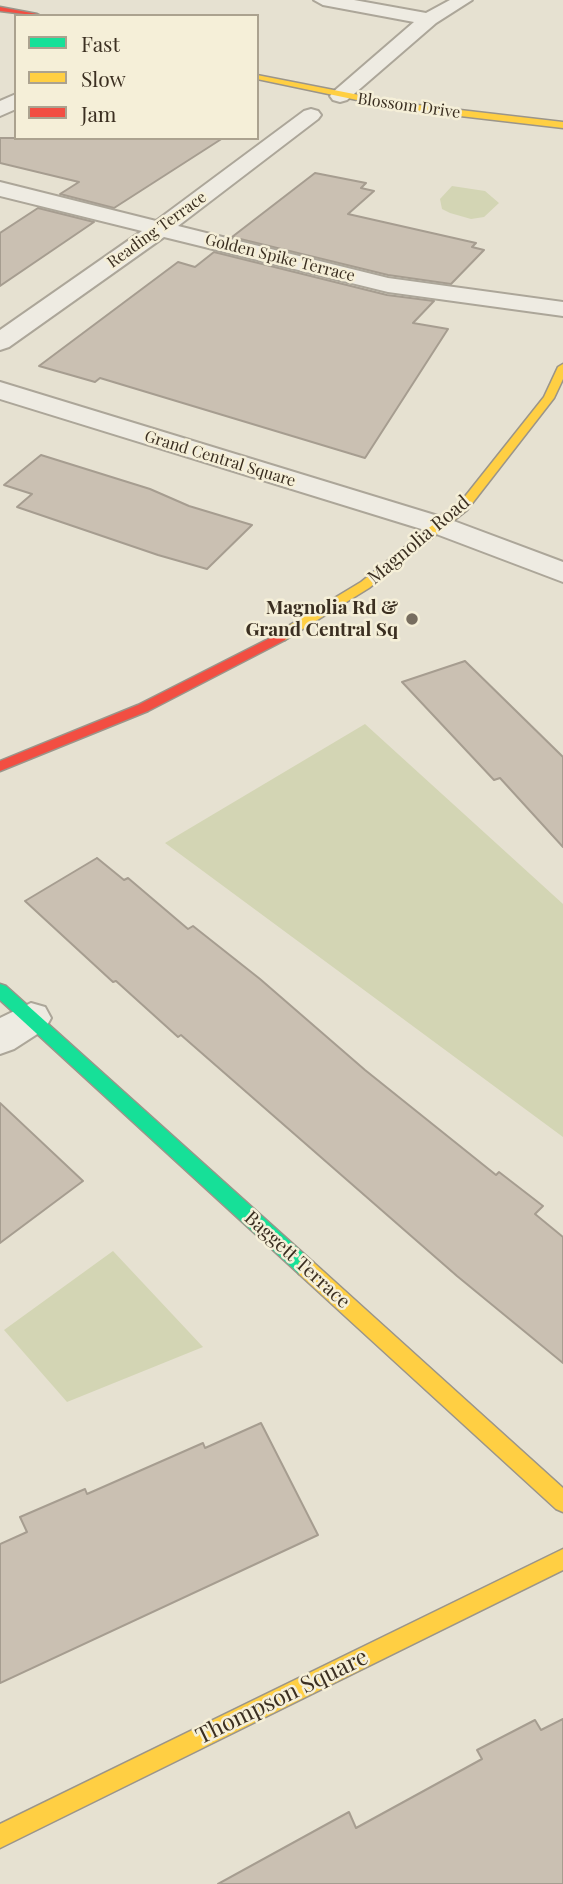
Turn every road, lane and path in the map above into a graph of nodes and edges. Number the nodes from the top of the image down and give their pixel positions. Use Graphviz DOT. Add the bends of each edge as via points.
graph roads {
  1 [pos="323,0"];
  2 [pos="463,0"];
  3 [pos="0,9"];
  4 [pos="26,14"];
  5 [pos="429,19"];
  6 [pos="259,77"];
  7 [pos="340,96"];
  8 [pos="311,115"];
  9 [pos="563,125"];
  10 [pos="0,189"];
  11 [pos="161,228"];
  12 [pos="563,309"];
  13 [pos="0,342"];
  14 [pos="563,367"];
  15 [pos="0,390"];
  16 [pos="441,526"];
  17 [pos="563,573"];
  18 [pos="0,766"];
  19 [pos="0,990"];
  20 [pos="15,1028"];
  21 [pos="563,1502"];
  22 [pos="563,1559"];
  23 [pos="0,1836"];
  1 -- 5 [label="street"];
  2 -- 5 [label="street"];
  3 -- 4 [label="street"];
  5 -- 7 [label="street"];
  6 -- 7 [label="street, Blossom Drive"];
  7 -- 9 [label="street, Blossom Drive"];
  8 -- 11 [label="street, Reading Terrace"];
  10 -- 11 [label="street, Golden Spike Terrace"];
  11 -- 12 [label="street, Golden Spike Terrace" via="397,287"];
  11 -- 13 [label="street, Reading Terrace"];
  14 -- 16 [label="street, Magnolia Road" via="549,398 496,469"];
  15 -- 16 [label="street, Grand Central Square"];
  16 -- 17 [label="street, Grand Central Square"];
  16 -- 18 [label="street, Magnolia Road" via="346,598 221,670 143,708"];
  19 -- 20 [label="street, Baggett Terrace"];
  20 -- 21 [label="street, Baggett Terrace"];
  22 -- 23 [label="street, Thompson Square"];
}
